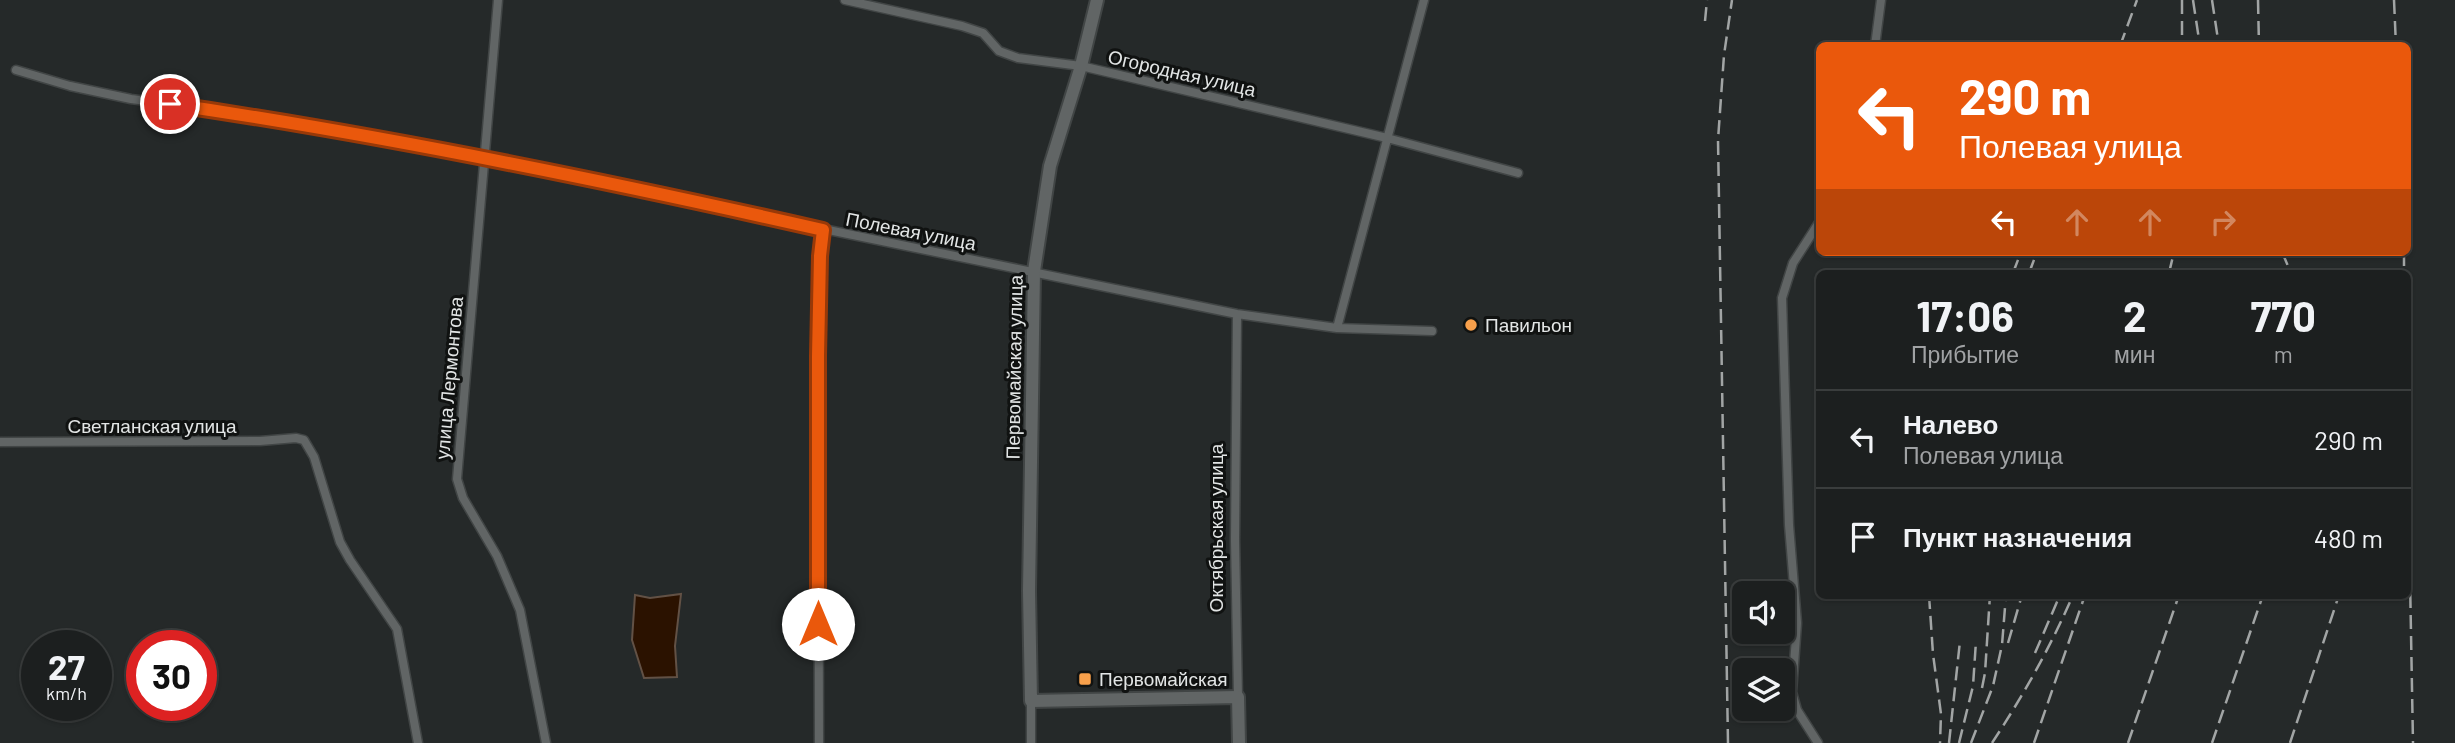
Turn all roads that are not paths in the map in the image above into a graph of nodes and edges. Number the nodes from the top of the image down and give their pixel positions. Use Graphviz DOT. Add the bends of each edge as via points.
graph roads {
  1 [pos="498,0"];
  2 [pos="845,0"];
  3 [pos="1097,0"];
  4 [pos="1424,0"];
  5 [pos="1881,0"];
  6 [pos="1876,42"];
  7 [pos="1081,66"];
  8 [pos="16,70"];
  9 [pos="1387,138"];
  10 [pos="483,159"];
  11 [pos="1518,173"];
  12 [pos="1816,227"];
  13 [pos="823,230"];
  14 [pos="1034,271"];
  15 [pos="1237,314"];
  16 [pos="1337,328"];
  17 [pos="1432,331"];
  18 [pos="0,442"];
  19 [pos="1238,697"];
  20 [pos="1031,701"];
  21 [pos="418,743"];
  22 [pos="546,743"];
  23 [pos="819,743"];
  24 [pos="1031,743"];
  25 [pos="1239,743"];
  26 [pos="1818,743"];
  1 -- 10 [label="street, улица Лермонтова"];
  2 -- 7 [label="street, Огородная улица" via="983,33 999,51 1018,58"];
  3 -- 7 [label="main road, Первомайская улица"];
  4 -- 9 [label="street"];
  5 -- 6 [label="street"];
  7 -- 9 [label="street, Огородная улица"];
  7 -- 14 [label="main road, Первомайская улица" via="1050,166"];
  8 -- 10 [label="street, Полевая улица" via="131,99 246,114"];
  9 -- 11 [label="street, Огородная улица"];
  9 -- 16 [label="street"];
  10 -- 13 [label="street, Полевая улица"];
  10 -- 22 [label="street, улица Лермонтова" via="457,479 520,610"];
  12 -- 26 [label="street" via="1793,263 1782,299 1797,623 1792,692 1797,710"];
  13 -- 14 [label="street, Полевая улица"];
  13 -- 23 [label="street" via="818,356"];
  14 -- 15 [label="street, Полевая улица"];
  14 -- 20 [label="main road, Первомайская улица"];
  15 -- 16 [label="street, Полевая улица"];
  15 -- 19 [label="street, Октябрьская улица"];
  16 -- 17 [label="street, Полевая улица"];
  18 -- 21 [label="street, Светланская улица" via="304,440 314,457 340,542 397,629"];
  19 -- 20 [label="main road"];
  19 -- 25 [label="main road, Октябрьская улица"];
  20 -- 24 [label="street, Первомайская улица"];
}
